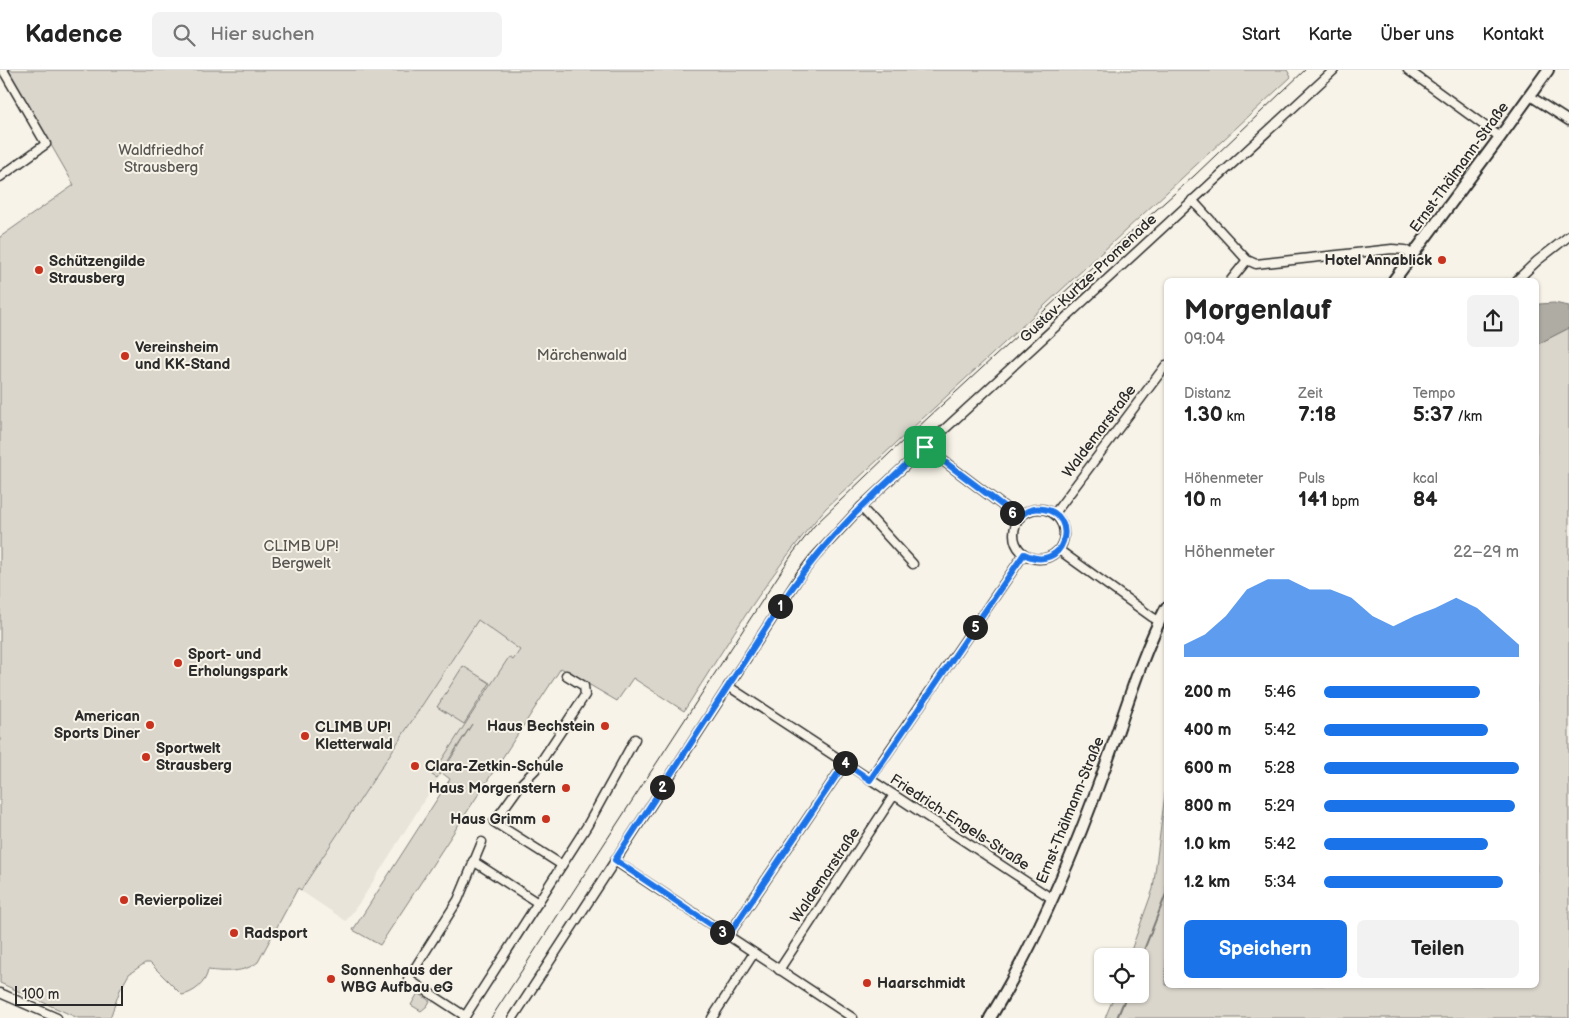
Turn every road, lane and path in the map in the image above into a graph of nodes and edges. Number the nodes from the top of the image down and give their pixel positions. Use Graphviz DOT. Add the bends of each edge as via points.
graph roads {
  1 [pos="3,70"];
  2 [pos="1334,70"];
  3 [pos="1408,70"];
  4 [pos="1548,70"];
  5 [pos="1530,96"];
  6 [pos="1569,121"];
  7 [pos="1500,137"];
  8 [pos="0,176"];
  9 [pos="1192,200"];
  10 [pos="1569,236"];
  11 [pos="1413,255"];
  12 [pos="1247,260"];
  13 [pos="1233,278"];
  14 [pos="1396,278"];
  15 [pos="1519,278"];
  16 [pos="1164,368"];
  17 [pos="925,447"];
  18 [pos="861,507"];
  19 [pos="1055,513"];
  20 [pos="1019,518"];
  21 [pos="1059,550"];
  22 [pos="1024,554"];
  23 [pos="913,564"];
  24 [pos="1164,612"];
  25 [pos="1159,621"];
  26 [pos="566,675"];
  27 [pos="728,686"];
  28 [pos="636,739"];
  29 [pos="845,763"];
  30 [pos="870,780"];
  31 [pos="894,795"];
  32 [pos="482,842"];
  33 [pos="615,860"];
  34 [pos="473,861"];
  35 [pos="562,864"];
  36 [pos="1051,898"];
  37 [pos="538,903"];
  38 [pos="728,936"];
  39 [pos="754,953"];
  40 [pos="778,970"];
  41 [pos="0,993"];
  42 [pos="464,1017"];
  43 [pos="57,1018"];
  44 [pos="513,1018"];
  45 [pos="712,1018"];
  46 [pos="853,1018"];
  47 [pos="990,1018"];
  1 -- 8 [label="street" via="46,144"];
  2 -- 9 [label="street, Gustav-Kurtze-Promenade"];
  3 -- 7 [label="street"];
  4 -- 5 [label="main road, Ernst-Thälmann-Straße"];
  5 -- 6 [label="street"];
  5 -- 7 [label="main road, Ernst-Thälmann-Straße"];
  7 -- 11 [label="main road, Ernst-Thälmann-Straße"];
  9 -- 12 [label="street"];
  9 -- 17 [label="street, Gustav-Kurtze-Promenade"];
  10 -- 15 [label="street"];
  11 -- 12 [label="street" via="1405,250 1392,249 1261,264"];
  11 -- 14 [label="main road, Ernst-Thälmann-Straße"];
  12 -- 13 [label="street"];
  16 -- 19 [label="street, Waldemarstraße"];
  17 -- 18 [label="street, Gustav-Kurtze-Promenade"];
  17 -- 20 [label="street"];
  18 -- 23 [label="street"];
  18 -- 27 [label="street, Gustav-Kurtze-Promenade" via="814,558"];
  19 -- 20 [label="street" via="1047,509 1031,509"];
  19 -- 21 [label="street" via="1064,526 1065,534"];
  20 -- 22 [label="street" via="1014,528 1014,539"];
  21 -- 22 [label="street" via="1039,559"];
  21 -- 25 [label="street"];
  22 -- 30 [label="street"];
  24 -- 25 [label="main road, Ernst-Thälmann-Straße"];
  25 -- 36 [label="main road, Ernst-Thälmann-Straße" via="1140,665 1089,810"];
  26 -- 35 [label="street" via="584,686 585,695 536,768 494,822"];
  27 -- 29 [label="street, Friedrich-Engels-Straße"];
  27 -- 33 [label="street, Gustav-Kurtze-Promenade"];
  28 -- 35 [label="street"];
  29 -- 30 [label="street, Friedrich-Engels-Straße"];
  29 -- 38 [label="street"];
  30 -- 31 [label="street, Friedrich-Engels-Straße"];
  31 -- 36 [label="street, Friedrich-Engels-Straße"];
  31 -- 40 [label="street, Waldemarstraße"];
  32 -- 34 [label="street"];
  33 -- 38 [label="street"];
  33 -- 44 [label="street, Gustav-Kurtze-Promenade"];
  34 -- 37 [label="street"];
  34 -- 42 [label="street" via="458,900 408,979"];
  35 -- 37 [label="street"];
  36 -- 47 [label="main road, Ernst-Thälmann-Straße"];
  37 -- 42 [label="street"];
  38 -- 39 [label="street"];
  39 -- 40 [label="street"];
  39 -- 45 [label="street"];
  40 -- 46 [label="street"];
  41 -- 43 [label="street"];
}
